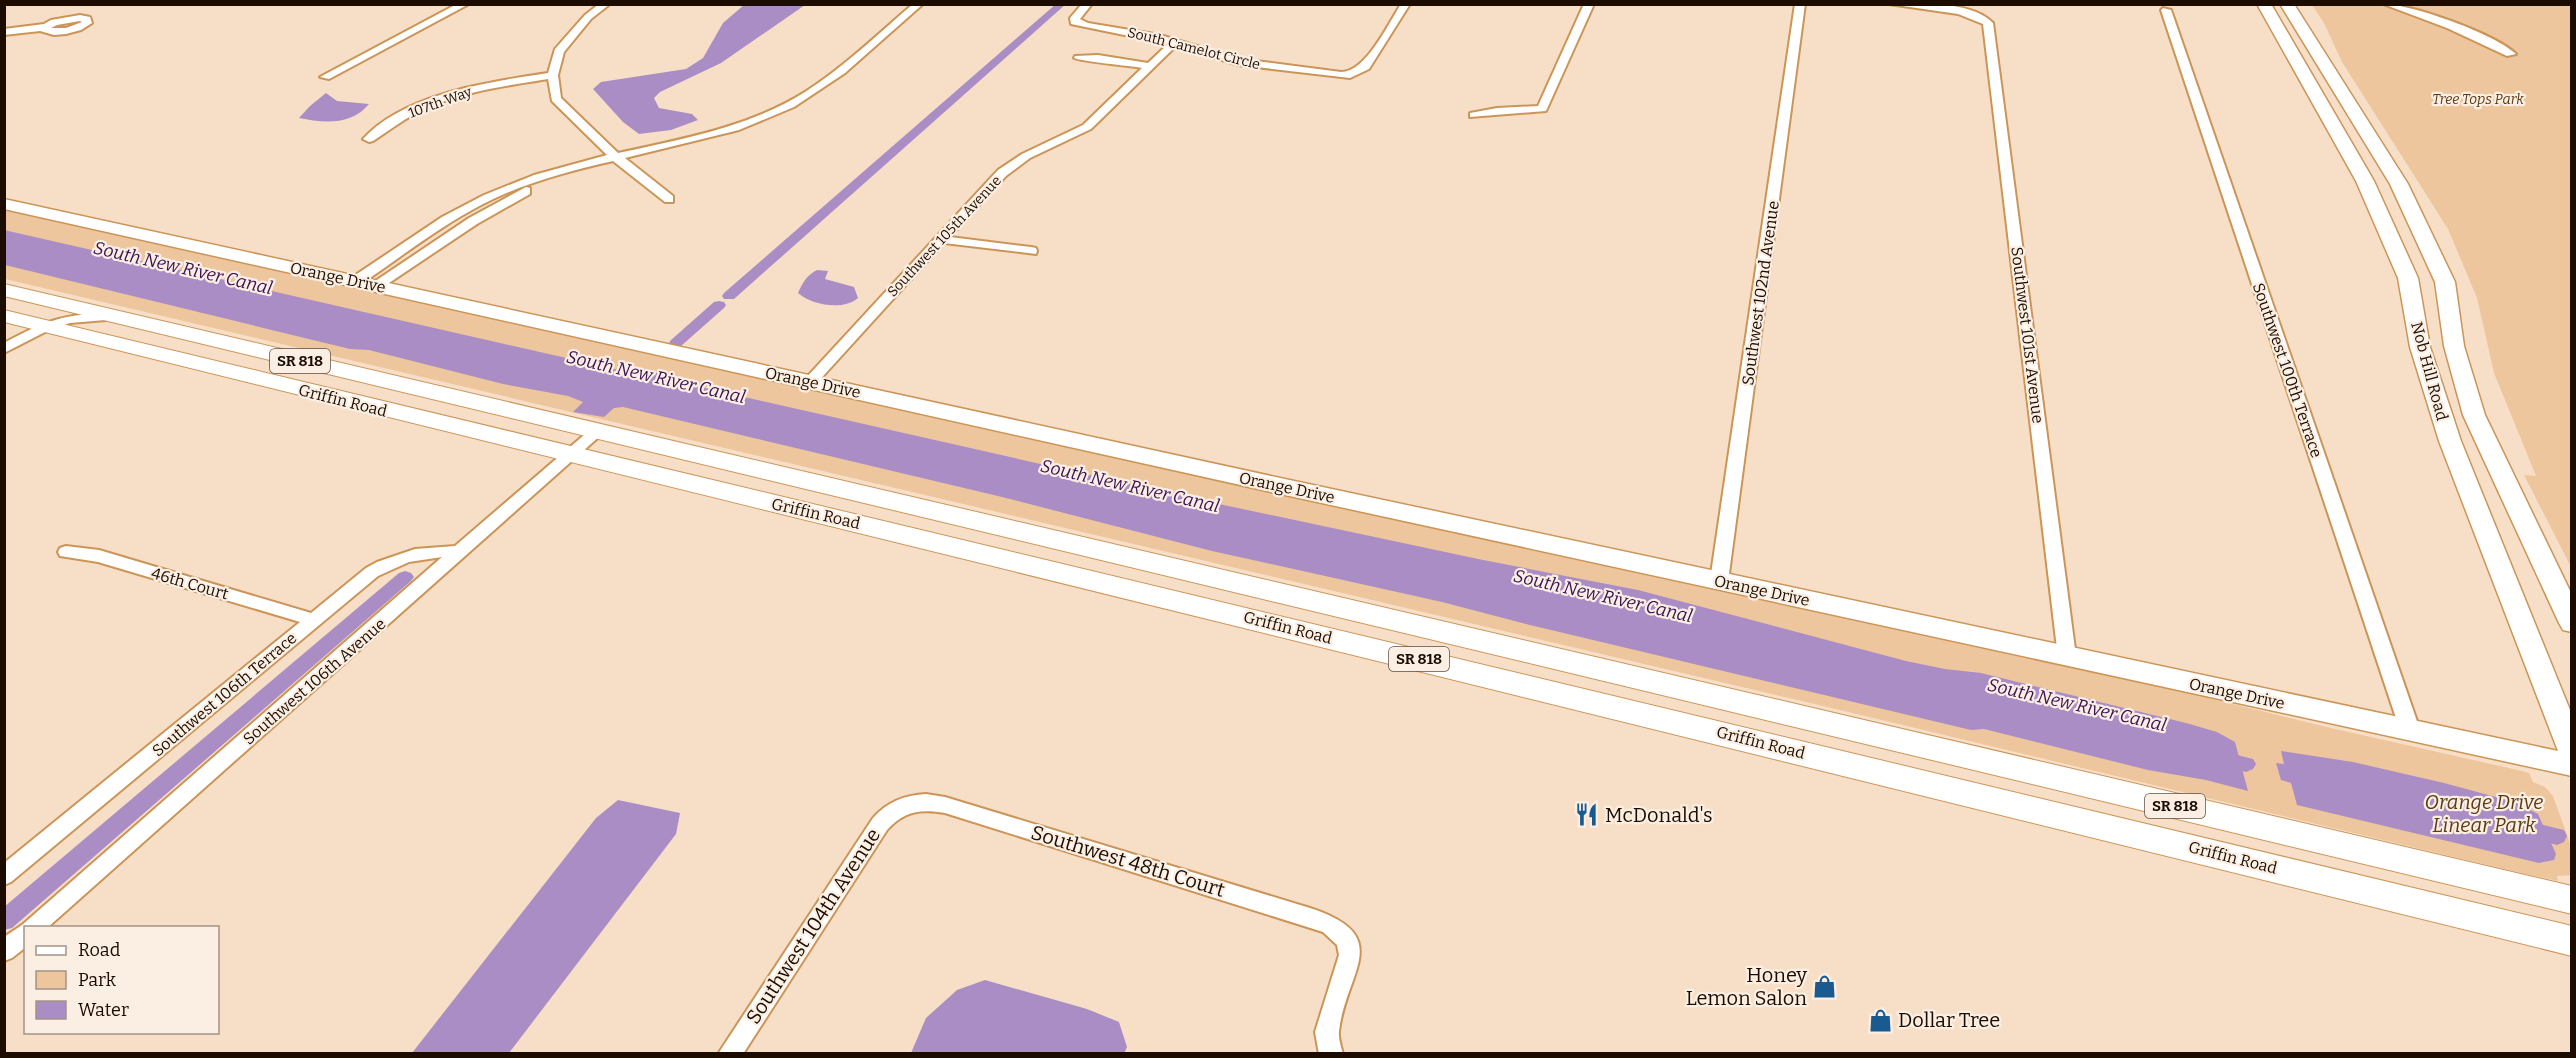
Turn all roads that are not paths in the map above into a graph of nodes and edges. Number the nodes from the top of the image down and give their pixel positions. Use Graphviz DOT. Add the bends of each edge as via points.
graph roads {
  1 [pos="465,4"];
  2 [pos="606,4"];
  3 [pos="919,4"];
  4 [pos="1089,4"];
  5 [pos="1406,4"];
  6 [pos="1590,4"];
  7 [pos="1800,4"];
  8 [pos="1893,4"];
  9 [pos="2264,4"];
  10 [pos="2287,4"];
  11 [pos="2387,4"];
  12 [pos="2412,4"];
  13 [pos="2166,10"];
  14 [pos="46,27"];
  15 [pos="4,32"];
  16 [pos="1175,42"];
  17 [pos="1079,58"];
  18 [pos="1148,66"];
  19 [pos="553,75"];
  20 [pos="325,77"];
  21 [pos="1473,115"];
  22 [pos="369,139"];
  23 [pos="616,157"];
  24 [pos="601,160"];
  25 [pos="669,199"];
  26 [pos="4,204"];
  27 [pos="939,239"];
  28 [pos="1031,251"];
  29 [pos="365,283"];
  30 [pos="4,290"];
  31 [pos="4,316"];
  32 [pos="113,316"];
  33 [pos="46,326"];
  34 [pos="4,349"];
  35 [pos="810,382"];
  36 [pos="596,432"];
  37 [pos="570,456"];
  38 [pos="66,552"];
  39 [pos="461,552"];
  40 [pos="1719,581"];
  41 [pos="314,620"];
  42 [pos="2571,623"];
  43 [pos="1448,633"];
  44 [pos="1380,650"];
  45 [pos="2067,657"];
  46 [pos="1626,676"];
  47 [pos="1527,685"];
  48 [pos="2410,730"];
  49 [pos="2571,751"];
  50 [pos="2571,765"];
  51 [pos="901,799"];
  52 [pos="4,876"];
  53 [pos="2571,900"];
  54 [pos="32,926"];
  55 [pos="24,935"];
  56 [pos="2571,941"];
  57 [pos="4,951"];
  58 [pos="729,1053"];
  59 [pos="1331,1053"];
  1 -- 20 [label="street"];
  2 -- 19 [label="street" via="588,17 560,51"];
  3 -- 23 [label="street" via="825,84 790,106 745,124"];
  4 -- 16 [label="street, South Camelot Circle" via="1074,22"];
  5 -- 16 [label="street, South Camelot Circle" via="1365,67 1350,75 1239,62"];
  6 -- 21 [label="street" via="1542,109"];
  7 -- 40 [label="street, Southwest 102nd Avenue"];
  8 -- 45 [label="street, Southwest 101st Avenue" via="1982,16 1988,22"];
  9 -- 49 [label="main road, Nob Hill Road" via="2365,181 2408,278 2420,347 2450,441"];
  10 -- 42 [label="main road, Nob Hill Road" via="2399,184 2445,282 2454,346 2474,415"];
  11 -- 12 [label="street" via="2476,35 2511,54 2471,27"];
  13 -- 48 [label="street, Southwest 100th Terrace"];
  14 -- 15 [label="street"];
  16 -- 18 [label="street, Southwest 105th Avenue"];
  17 -- 18 [label="street"];
  18 -- 27 [label="street, Southwest 105th Avenue" via="1087,127 1026,156 1002,173"];
  19 -- 22 [label="street, 107th Way" via="456,94 406,114"];
  19 -- 23 [label="street" via="556,99"];
  23 -- 24 [label="street"];
  23 -- 25 [label="street"];
  24 -- 29 [label="street" via="533,187"];
  24 -- 29 [label="street" via="549,174 477,202"];
  26 -- 29 [label="main road, Orange Drive"];
  27 -- 28 [label="street"];
  27 -- 35 [label="street, Southwest 105th Avenue"];
  29 -- 35 [label="main road, Orange Drive"];
  30 -- 32 [label="main road, Griffin Road / SR 818"];
  31 -- 33 [label="main road, Griffin Road / SR 818"];
  32 -- 33 [label="street" via="69,319"];
  32 -- 36 [label="main road, Griffin Road / SR 818"];
  33 -- 34 [label="street"];
  33 -- 37 [label="main road, Griffin Road / SR 818"];
  35 -- 40 [label="main road, Orange Drive"];
  36 -- 37 [label="street, Southwest 106th Avenue"];
  36 -- 43 [label="main road, Griffin Road / SR 818"];
  37 -- 39 [label="street, Southwest 106th Avenue"];
  37 -- 44 [label="main road, Griffin Road / SR 818"];
  38 -- 41 [label="street, 46th Court" via="99,556"];
  39 -- 41 [label="street, Southwest 106th Terrace" via="418,553 385,565"];
  39 -- 54 [label="street, Southwest 106th Avenue"];
  40 -- 45 [label="main road, Orange Drive"];
  41 -- 52 [label="street, Southwest 106th Terrace"];
  43 -- 44 [label="main road" via="1431,643"];
  43 -- 46 [label="main road, Griffin Road / SR 818"];
  44 -- 47 [label="main road, Griffin Road / SR 818"];
  45 -- 48 [label="main road, Orange Drive"];
  46 -- 47 [label="main road" via="1546,673 1533,677"];
  46 -- 53 [label="main road, Griffin Road / SR 818"];
  47 -- 56 [label="main road, Griffin Road / SR 818"];
  48 -- 50 [label="main road, Orange Drive"];
  51 -- 58 [label="street, Southwest 104th Avenue" via="880,824"];
  51 -- 59 [label="street, Southwest 48th Court" via="945,805 1335,927 1350,945 1349,964 1328,1032"];
  55 -- 57 [label="street"];
}
